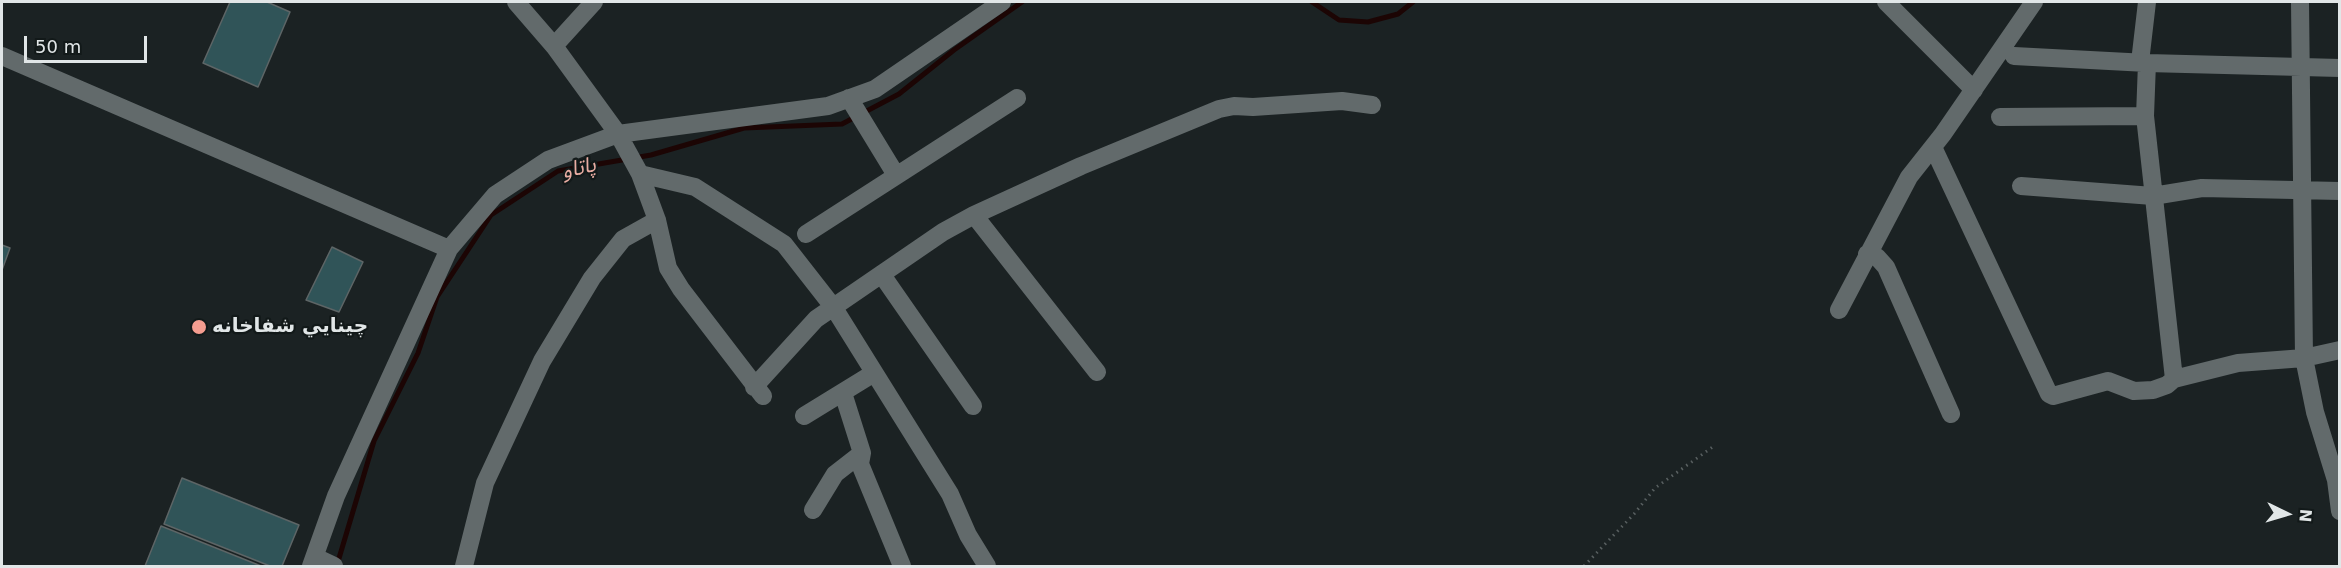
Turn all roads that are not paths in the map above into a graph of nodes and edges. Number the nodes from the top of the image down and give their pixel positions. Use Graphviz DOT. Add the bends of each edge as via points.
graph roads {
  1 [pos="516,2"];
  2 [pos="594,2"];
  3 [pos="1002,2"];
  4 [pos="1886,2"];
  5 [pos="2034,2"];
  6 [pos="2147,2"];
  7 [pos="2300,2"];
  8 [pos="554,46"];
  9 [pos="2,56"];
  10 [pos="2014,56"];
  11 [pos="2144,62"];
  12 [pos="2301,67"];
  13 [pos="2340,68"];
  14 [pos="1974,90"];
  15 [pos="849,98"];
  16 [pos="1017,98"];
  17 [pos="1372,105"];
  18 [pos="2145,116"];
  19 [pos="2000,117"];
  20 [pos="618,134"];
  21 [pos="1933,147"];
  22 [pos="640,174"];
  23 [pos="896,175"];
  24 [pos="2021,186"];
  25 [pos="2302,190"];
  26 [pos="2340,191"];
  27 [pos="2153,196"];
  28 [pos="974,215"];
  29 [pos="657,220"];
  30 [pos="806,234"];
  31 [pos="449,249"];
  32 [pos="1867,254"];
  33 [pos="882,274"];
  34 [pos="834,308"];
  35 [pos="1839,310"];
  36 [pos="2340,350"];
  37 [pos="2304,358"];
  38 [pos="1097,372"];
  39 [pos="874,373"];
  40 [pos="2174,379"];
  41 [pos="843,393"];
  42 [pos="973,406"];
  43 [pos="1951,414"];
  44 [pos="804,416"];
  45 [pos="2332,442"];
  46 [pos="862,453"];
  47 [pos="2339,505"];
  48 [pos="813,510"];
  49 [pos="2340,511"];
  50 [pos="313,562"];
  51 [pos="333,566"];
  52 [pos="464,567"];
  53 [pos="902,567"];
  54 [pos="987,567"];
  1 -- 8 [label="street"];
  2 -- 8 [label="street"];
  3 -- 15 [label="street" via="875,89"];
  4 -- 14 [label="street"];
  5 -- 14 [label="street"];
  6 -- 11 [label="street"];
  7 -- 12 [label="street"];
  8 -- 20 [label="street"];
  9 -- 31 [label="street"];
  10 -- 11 [label="street"];
  11 -- 12 [label="street"];
  11 -- 18 [label="street"];
  12 -- 13 [label="street"];
  12 -- 25 [label="street"];
  14 -- 21 [label="street"];
  15 -- 20 [label="street" via="828,106"];
  15 -- 23 [label="street"];
  16 -- 23 [label="street"];
  17 -- 28 [label="street" via="1342,101 1220,109"];
  18 -- 19 [label="street"];
  18 -- 27 [label="street"];
  20 -- 22 [label="street"];
  20 -- 31 [label="street" via="548,160 495,195"];
  21 -- 32 [label="street" via="1909,177"];
  21 -- 40 [label="street" via="2049,394 2057,397 2108,381 2134,391 2153,390"];
  22 -- 29 [label="street"];
  22 -- 34 [label="street" via="695,187 784,244"];
  23 -- 30 [label="street"];
  24 -- 27 [label="street"];
  25 -- 26 [label="street"];
  25 -- 27 [label="street" via="2202,188"];
  25 -- 37 [label="street"];
  27 -- 40 [label="street"];
  28 -- 33 [label="street"];
  28 -- 38 [label="street"];
  29 -- 34 [label="street" via="668,268 758,392 816,319"];
  29 -- 52 [label="street" via="623,239 592,279 543,360 485,483"];
  31 -- 50 [label="street" via="336,496"];
  32 -- 35 [label="street"];
  32 -- 43 [label="street" via="1877,257 1886,267"];
  33 -- 34 [label="street"];
  33 -- 42 [label="street"];
  34 -- 39 [label="street"];
  36 -- 37 [label="street"];
  37 -- 40 [label="street" via="2238,363"];
  37 -- 45 [label="street" via="2315,412"];
  39 -- 41 [label="street"];
  39 -- 54 [label="street" via="950,494"];
  41 -- 44 [label="street"];
  41 -- 46 [label="street"];
  45 -- 47 [label="street"];
  46 -- 48 [label="street" via="835,474"];
  46 -- 53 [label="street" via="860,464"];
  47 -- 49 [label="street"];
  50 -- 51 [label="street"];
}
